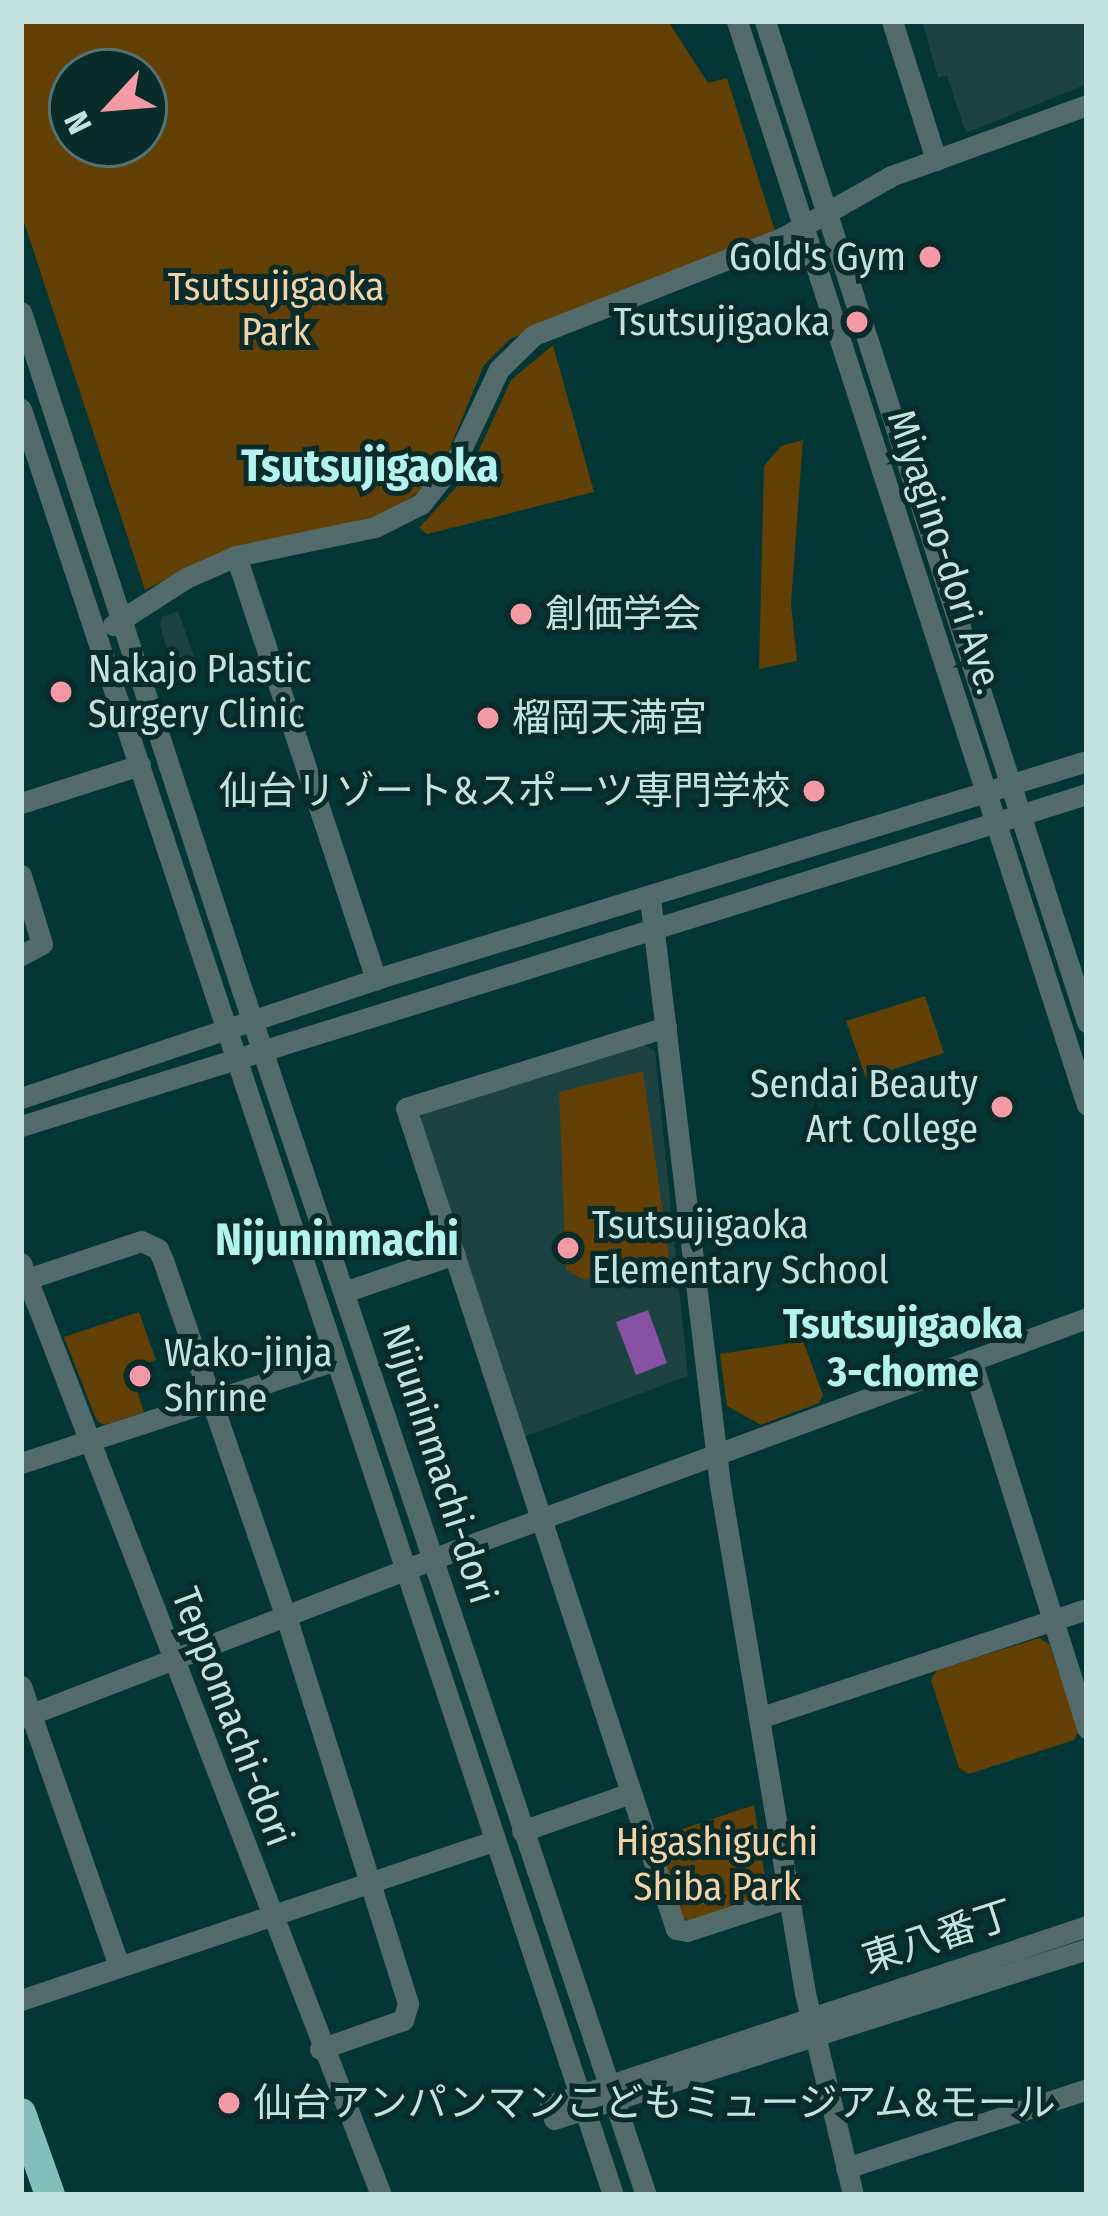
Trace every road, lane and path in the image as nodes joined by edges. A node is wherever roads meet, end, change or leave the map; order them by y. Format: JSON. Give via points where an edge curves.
{"nodes":[{"id":1,"x":737,"y":21,"type":"edge"},
{"id":2,"x":765,"y":21,"type":"edge"},
{"id":3,"x":892,"y":21,"type":"edge"},
{"id":4,"x":1087,"y":105,"type":"edge"},
{"id":5,"x":936,"y":160,"type":"junction"},
{"id":6,"x":825,"y":213,"type":"junction"},
{"id":7,"x":804,"y":226,"type":"junction"},
{"id":8,"x":21,"y":312,"type":"edge"},
{"id":9,"x":30,"y":369,"type":"edge"},
{"id":10,"x":21,"y":409,"type":"edge"},
{"id":11,"x":236,"y":556,"type":"junction"},
{"id":12,"x":122,"y":618,"type":"junction"},
{"id":13,"x":98,"y":636,"type":"junction"},
{"id":14,"x":1087,"y":760,"type":"edge"},
{"id":15,"x":140,"y":765,"type":"junction"},
{"id":16,"x":997,"y":789,"type":"junction"},
{"id":17,"x":1087,"y":794,"type":"edge"},
{"id":18,"x":21,"y":803,"type":"edge"},
{"id":19,"x":1007,"y":819,"type":"junction"},
{"id":20,"x":21,"y":875,"type":"edge"},
{"id":21,"x":650,"y":898,"type":"junction"},
{"id":22,"x":655,"y":926,"type":"junction"},
{"id":23,"x":21,"y":955,"type":"edge"},
{"id":24,"x":376,"y":980,"type":"junction"},
{"id":25,"x":252,"y":1020,"type":"junction"},
{"id":26,"x":1087,"y":1022,"type":"edge"},
{"id":27,"x":666,"y":1027,"type":"junction"},
{"id":28,"x":226,"y":1029,"type":"junction"},
{"id":29,"x":262,"y":1048,"type":"junction"},
{"id":30,"x":235,"y":1057,"type":"junction"},
{"id":31,"x":21,"y":1098,"type":"edge"},
{"id":32,"x":1087,"y":1105,"type":"edge"},
{"id":33,"x":21,"y":1126,"type":"edge"},
{"id":34,"x":455,"y":1254,"type":"junction"},
{"id":35,"x":23,"y":1274,"type":"edge"},
{"id":36,"x":344,"y":1292,"type":"junction"},
{"id":37,"x":1087,"y":1318,"type":"edge"},
{"id":38,"x":333,"y":1360,"type":"junction"},
{"id":39,"x":971,"y":1360,"type":"junction"},
{"id":40,"x":211,"y":1400,"type":"junction"},
{"id":41,"x":88,"y":1441,"type":"junction"},
{"id":42,"x":716,"y":1456,"type":"junction"},
{"id":43,"x":21,"y":1463,"type":"edge"},
{"id":44,"x":542,"y":1519,"type":"junction"},
{"id":45,"x":433,"y":1559,"type":"junction"},
{"id":46,"x":403,"y":1570,"type":"junction"},
{"id":47,"x":1087,"y":1610,"type":"edge"},
{"id":48,"x":285,"y":1616,"type":"junction"},
{"id":49,"x":1053,"y":1620,"type":"junction"},
{"id":50,"x":172,"y":1659,"type":"junction"},
{"id":51,"x":21,"y":1686,"type":"edge"},
{"id":52,"x":26,"y":1716,"type":"edge"},
{"id":53,"x":759,"y":1718,"type":"junction"},
{"id":54,"x":1087,"y":1728,"type":"edge"},
{"id":55,"x":631,"y":1793,"type":"junction"},
{"id":56,"x":522,"y":1831,"type":"junction"},
{"id":57,"x":493,"y":1840,"type":"junction"},
{"id":58,"x":370,"y":1882,"type":"junction"},
{"id":59,"x":788,"y":1898,"type":"junction"},
{"id":60,"x":270,"y":1916,"type":"junction"},
{"id":61,"x":1087,"y":1926,"type":"edge"},
{"id":62,"x":1087,"y":1949,"type":"edge"},
{"id":63,"x":119,"y":1966,"type":"junction"},
{"id":64,"x":21,"y":2000,"type":"edge"},
{"id":65,"x":813,"y":2028,"type":"junction"},
{"id":66,"x":320,"y":2049,"type":"junction"},
{"id":67,"x":1087,"y":2089,"type":"edge"},
{"id":68,"x":609,"y":2093,"type":"junction"},
{"id":69,"x":579,"y":2103,"type":"junction"},
{"id":70,"x":552,"y":2112,"type":"dead end"},
{"id":71,"x":21,"y":2113,"type":"edge"},
{"id":72,"x":846,"y":2168,"type":"junction"},
{"id":73,"x":50,"y":2195,"type":"edge"},
{"id":74,"x":381,"y":2195,"type":"edge"},
{"id":75,"x":613,"y":2195,"type":"edge"},
{"id":76,"x":646,"y":2195,"type":"edge"},
{"id":77,"x":853,"y":2195,"type":"edge"}],
"edges":[{"from":1,"to":7,"type":"street","name":"Miyagino-dori Ave."},
{"from":2,"to":6,"type":"street","name":"Miyagino-dori Ave."},
{"from":3,"to":5,"type":"street"},
{"from":4,"to":5,"type":"street"},
{"from":5,"to":6,"type":"street"},
{"from":6,"to":7,"type":"street"},
{"from":6,"to":16,"type":"street","name":"Miyagino-dori Ave."},
{"from":7,"to":11,"type":"street","via":[[534,335],[491,382],[439,486],[400,518]]},
{"from":7,"to":16,"type":"street","name":"Miyagino-dori Ave."},
{"from":8,"to":9,"type":"street","name":"Nijuninmachi-dori"},
{"from":9,"to":12,"type":"street","name":"Nijuninmachi-dori"},
{"from":10,"to":13,"type":"street","name":"Nijuninmachi-dori"},
{"from":11,"to":12,"type":"street"},
{"from":11,"to":24,"type":"street"},
{"from":12,"to":13,"type":"street"},
{"from":12,"to":25,"type":"street","name":"Nijuninmachi-dori"},
{"from":13,"to":15,"type":"street","name":"Nijuninmachi-dori"},
{"from":14,"to":16,"type":"street"},
{"from":15,"to":18,"type":"street"},
{"from":15,"to":28,"type":"street","name":"Nijuninmachi-dori"},
{"from":16,"to":19,"type":"street","name":"Miyagino-dori Ave."},
{"from":16,"to":21,"type":"street"},
{"from":17,"to":19,"type":"street"},
{"from":19,"to":22,"type":"street"},
{"from":19,"to":26,"type":"street","name":"Miyagino-dori Ave."},
{"from":19,"to":32,"type":"street","name":"Miyagino-dori Ave."},
{"from":20,"to":23,"type":"street","via":[[42,944]]},
{"from":21,"to":22,"type":"street"},
{"from":21,"to":24,"type":"street"},
{"from":22,"to":27,"type":"street"},
{"from":22,"to":29,"type":"street"},
{"from":24,"to":25,"type":"street"},
{"from":25,"to":28,"type":"street"},
{"from":25,"to":29,"type":"street","name":"Nijuninmachi-dori"},
{"from":27,"to":34,"type":"street","via":[[406,1108]]},
{"from":27,"to":42,"type":"street"},
{"from":28,"to":30,"type":"street","name":"Nijuninmachi-dori"},
{"from":28,"to":31,"type":"street"},
{"from":29,"to":30,"type":"street"},
{"from":29,"to":36,"type":"street","name":"Nijuninmachi-dori"},
{"from":30,"to":33,"type":"street"},
{"from":30,"to":38,"type":"street","name":"Nijuninmachi-dori"},
{"from":34,"to":36,"type":"street"},
{"from":34,"to":44,"type":"street"},
{"from":35,"to":40,"type":"street","via":[[150,1242]]},
{"from":35,"to":41,"type":"street","name":"Teppomachi-dori"},
{"from":36,"to":45,"type":"street","name":"Nijuninmachi-dori"},
{"from":37,"to":39,"type":"street"},
{"from":38,"to":40,"type":"street"},
{"from":38,"to":46,"type":"street","name":"Nijuninmachi-dori"},
{"from":39,"to":42,"type":"street"},
{"from":39,"to":49,"type":"street"},
{"from":40,"to":41,"type":"street"},
{"from":40,"to":48,"type":"street"},
{"from":41,"to":43,"type":"street"},
{"from":41,"to":50,"type":"street","name":"Teppomachi-dori"},
{"from":42,"to":44,"type":"street"},
{"from":42,"to":53,"type":"street"},
{"from":44,"to":45,"type":"street"},
{"from":44,"to":55,"type":"street"},
{"from":45,"to":46,"type":"street"},
{"from":45,"to":56,"type":"street","name":"Nijuninmachi-dori"},
{"from":46,"to":48,"type":"street"},
{"from":46,"to":57,"type":"street","name":"Nijuninmachi-dori"},
{"from":47,"to":49,"type":"street"},
{"from":48,"to":50,"type":"street"},
{"from":48,"to":58,"type":"street"},
{"from":49,"to":53,"type":"street"},
{"from":49,"to":54,"type":"street"},
{"from":50,"to":52,"type":"street"},
{"from":50,"to":60,"type":"street","name":"Teppomachi-dori"},
{"from":51,"to":52,"type":"street"},
{"from":52,"to":63,"type":"street"},
{"from":53,"to":59,"type":"street"},
{"from":55,"to":56,"type":"street"},
{"from":55,"to":59,"type":"street","via":[[676,1928]]},
{"from":56,"to":68,"type":"street","name":"Nijuninmachi-dori"},
{"from":57,"to":58,"type":"street"},
{"from":57,"to":69,"type":"street","name":"Nijuninmachi-dori"},
{"from":58,"to":60,"type":"street"},
{"from":58,"to":66,"type":"street","via":[[409,2012]]},
{"from":59,"to":65,"type":"street"},
{"from":60,"to":63,"type":"street"},
{"from":60,"to":66,"type":"street","name":"Teppomachi-dori"},
{"from":61,"to":65,"type":"street","name":"東八番丁"},
{"from":62,"to":65,"type":"street","name":"東八番丁"},
{"from":63,"to":64,"type":"street"},
{"from":65,"to":68,"type":"street"},
{"from":65,"to":72,"type":"street"},
{"from":66,"to":74,"type":"street","name":"Teppomachi-dori"},
{"from":67,"to":72,"type":"street"},
{"from":68,"to":69,"type":"street"},
{"from":68,"to":76,"type":"street","name":"Nijuninmachi-dori"},
{"from":69,"to":70,"type":"street"},
{"from":69,"to":75,"type":"street","name":"Nijuninmachi-dori"},
{"from":71,"to":73,"type":"highway"},
{"from":72,"to":77,"type":"street"}]}
